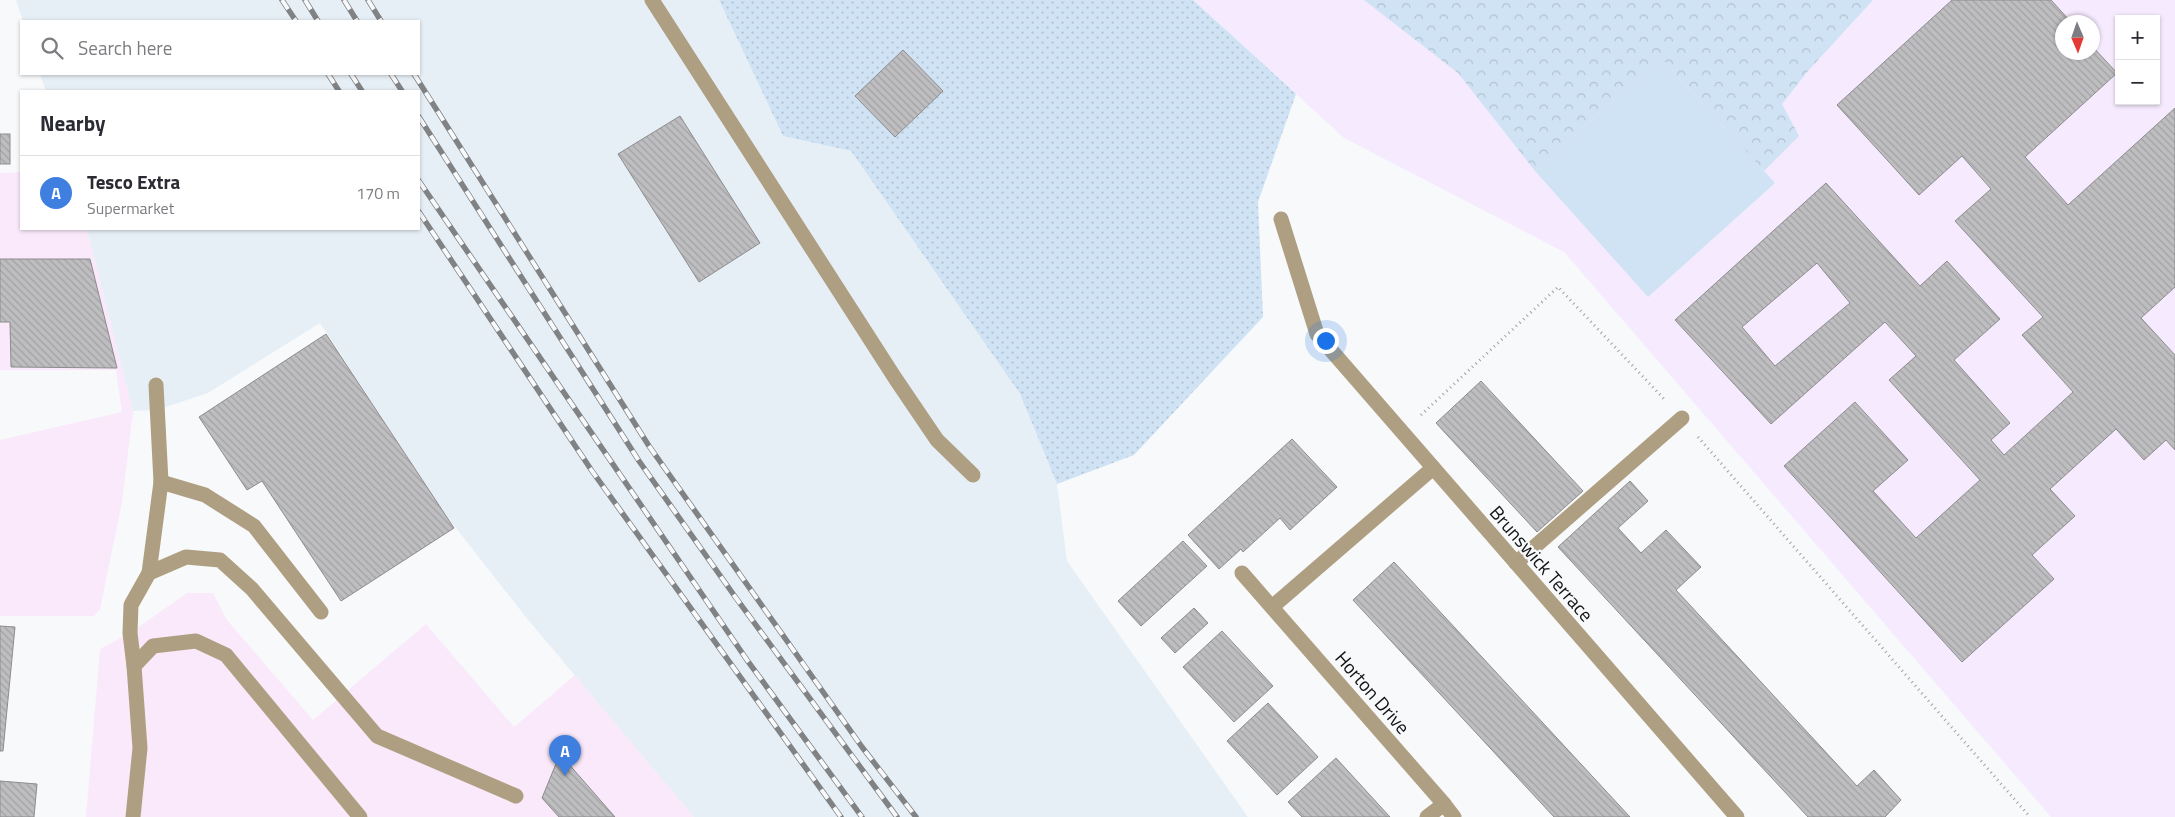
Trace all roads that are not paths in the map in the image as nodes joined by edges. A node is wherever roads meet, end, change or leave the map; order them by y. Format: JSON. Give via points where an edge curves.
{"nodes":[{"id":1,"x":652,"y":0,"type":"edge"},
{"id":2,"x":1281,"y":219,"type":"dead end"},
{"id":3,"x":156,"y":385,"type":"dead end"},
{"id":4,"x":1682,"y":418,"type":"road end"},
{"id":5,"x":1433,"y":468,"type":"junction"},
{"id":6,"x":973,"y":475,"type":"dead end"},
{"id":7,"x":161,"y":482,"type":"junction"},
{"id":8,"x":1516,"y":563,"type":"junction"},
{"id":9,"x":149,"y":573,"type":"junction"},
{"id":10,"x":1242,"y":573,"type":"dead end"},
{"id":11,"x":1272,"y":607,"type":"junction"},
{"id":12,"x":321,"y":612,"type":"dead end"},
{"id":13,"x":134,"y":666,"type":"junction"},
{"id":14,"x":516,"y":796,"type":"dead end"},
{"id":15,"x":1444,"y":804,"type":"junction"},
{"id":16,"x":133,"y":817,"type":"edge"},
{"id":17,"x":360,"y":817,"type":"edge"},
{"id":18,"x":1427,"y":817,"type":"edge"},
{"id":19,"x":1454,"y":817,"type":"edge"},
{"id":20,"x":1737,"y":817,"type":"edge"}],
"edges":[{"from":1,"to":6,"type":"street","via":[[895,378],[937,440]]},
{"from":2,"to":5,"type":"street","name":"Brunswick Terrace","via":[[1316,334]]},
{"from":3,"to":7,"type":"street"},
{"from":4,"to":8,"type":"street"},
{"from":5,"to":8,"type":"street","name":"Brunswick Terrace"},
{"from":5,"to":11,"type":"street"},
{"from":7,"to":9,"type":"street"},
{"from":7,"to":12,"type":"street","via":[[204,496],[254,526]]},
{"from":8,"to":20,"type":"street","name":"Brunswick Terrace"},
{"from":9,"to":13,"type":"street","via":[[131,605]]},
{"from":9,"to":14,"type":"street","via":[[186,557],[220,560],[252,589],[377,736]]},
{"from":10,"to":11,"type":"street","name":"Horton Drive"},
{"from":11,"to":15,"type":"street","name":"Horton Drive"},
{"from":13,"to":16,"type":"street","via":[[140,748]]},
{"from":13,"to":17,"type":"street","via":[[153,646],[196,641],[226,656]]},
{"from":15,"to":18,"type":"street"},
{"from":15,"to":19,"type":"street","name":"Horton Drive"}]}
